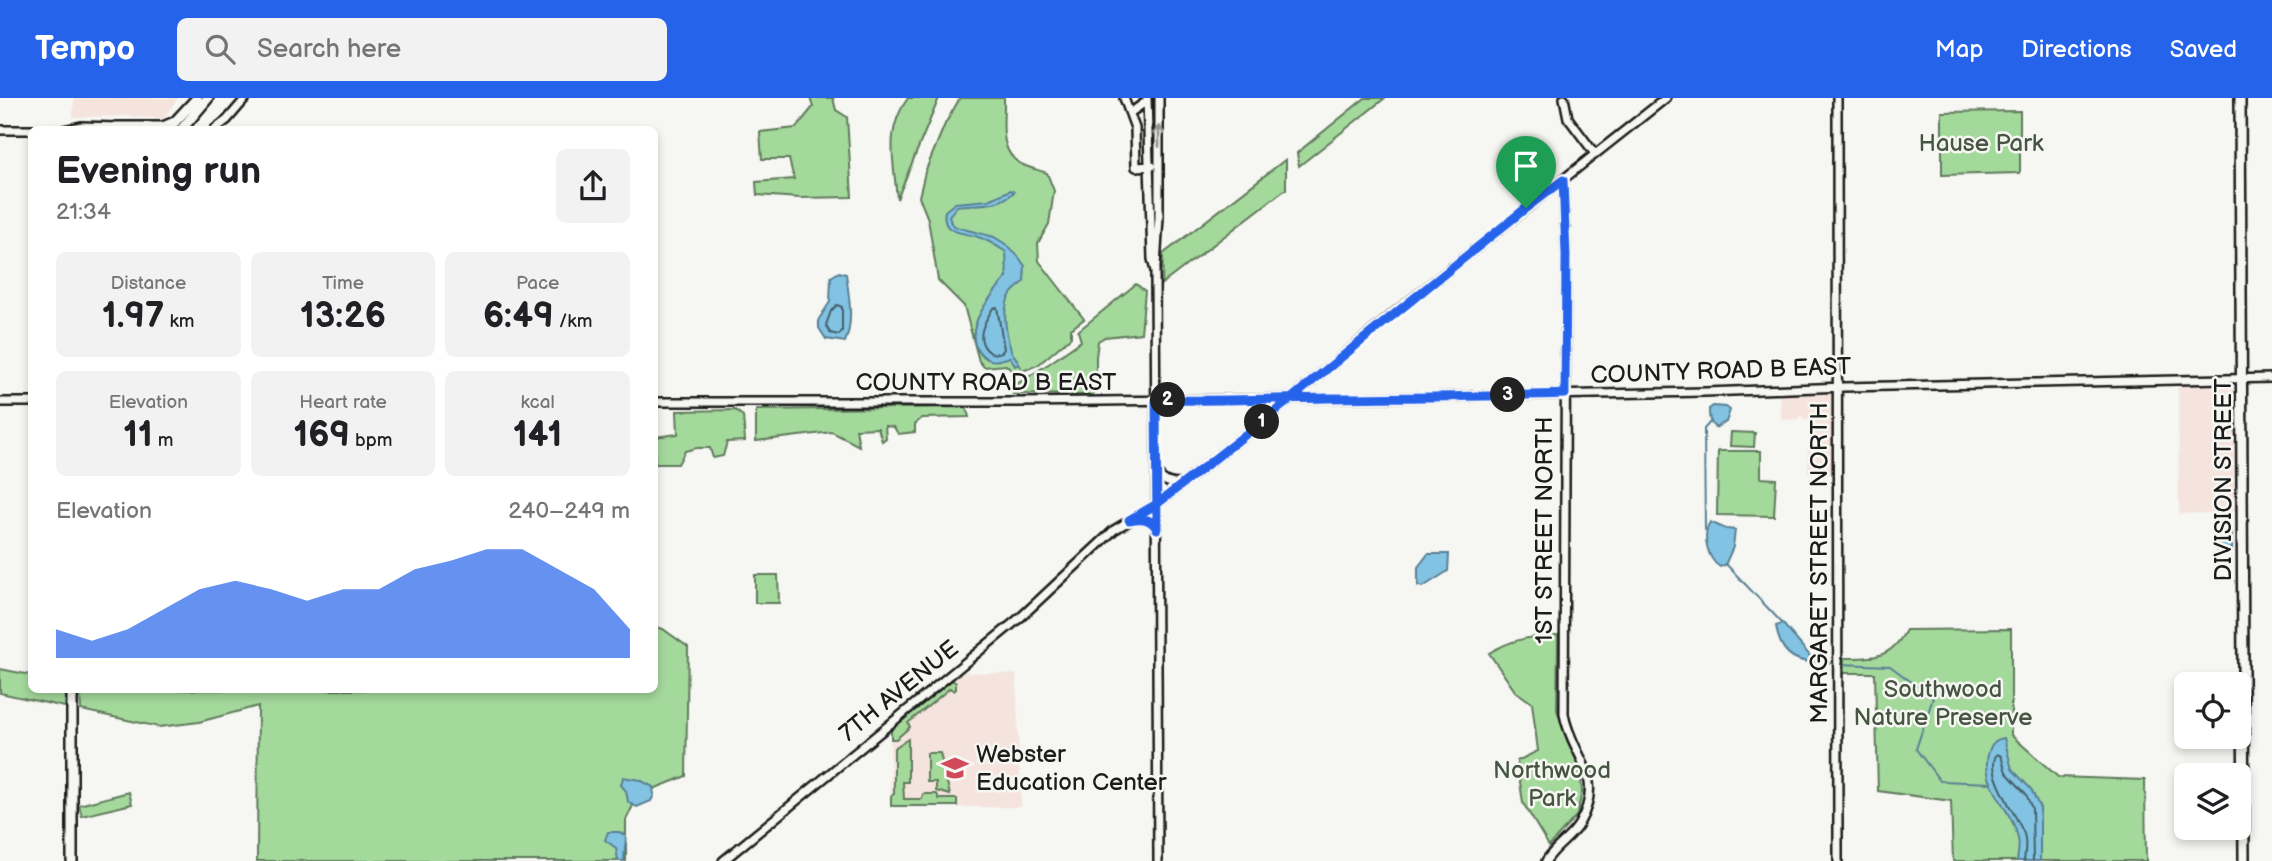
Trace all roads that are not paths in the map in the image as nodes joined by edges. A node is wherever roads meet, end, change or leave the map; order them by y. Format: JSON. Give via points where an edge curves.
{"nodes":[{"id":1,"x":197,"y":98,"type":"edge"},
{"id":2,"x":208,"y":98,"type":"edge"},
{"id":3,"x":246,"y":98,"type":"edge"},
{"id":4,"x":1124,"y":98,"type":"edge"},
{"id":5,"x":1159,"y":98,"type":"edge"},
{"id":6,"x":1564,"y":98,"type":"edge"},
{"id":7,"x":1666,"y":98,"type":"edge"},
{"id":8,"x":1837,"y":98,"type":"edge"},
{"id":9,"x":2240,"y":98,"type":"edge"},
{"id":10,"x":1147,"y":99,"type":"edge"},
{"id":11,"x":1130,"y":113,"type":"junction"},
{"id":12,"x":227,"y":120,"type":"junction"},
{"id":13,"x":181,"y":126,"type":"edge"},
{"id":14,"x":181,"y":126,"type":"edge"},
{"id":15,"x":220,"y":126,"type":"edge"},
{"id":16,"x":225,"y":126,"type":"edge"},
{"id":17,"x":0,"y":130,"type":"edge"},
{"id":18,"x":28,"y":130,"type":"edge"},
{"id":19,"x":1595,"y":155,"type":"junction"},
{"id":20,"x":1155,"y":166,"type":"junction"},
{"id":21,"x":1563,"y":180,"type":"junction"},
{"id":22,"x":2242,"y":378,"type":"junction"},
{"id":23,"x":2272,"y":378,"type":"edge"},
{"id":24,"x":1839,"y":387,"type":"junction"},
{"id":25,"x":1565,"y":394,"type":"junction"},
{"id":26,"x":1292,"y":398,"type":"junction"},
{"id":27,"x":1156,"y":400,"type":"junction"},
{"id":28,"x":0,"y":402,"type":"edge"},
{"id":29,"x":28,"y":402,"type":"edge"},
{"id":30,"x":658,"y":402,"type":"edge"},
{"id":31,"x":1157,"y":472,"type":"junction"},
{"id":32,"x":1182,"y":484,"type":"junction"},
{"id":33,"x":1157,"y":504,"type":"junction"},
{"id":34,"x":1129,"y":520,"type":"junction"},
{"id":35,"x":1157,"y":529,"type":"junction"},
{"id":36,"x":72,"y":693,"type":"edge"},
{"id":37,"x":72,"y":861,"type":"edge"},
{"id":38,"x":723,"y":861,"type":"edge"},
{"id":39,"x":1157,"y":861,"type":"edge"},
{"id":40,"x":1546,"y":861,"type":"edge"},
{"id":41,"x":1839,"y":861,"type":"edge"},
{"id":42,"x":2244,"y":861,"type":"edge"}],
"edges":[{"from":1,"to":13,"type":"main road"},
{"from":2,"to":14,"type":"main road"},
{"from":3,"to":12,"type":"street"},
{"from":4,"to":11,"type":"street"},
{"from":20,"to":5,"type":"street","one_way":true},
{"from":6,"to":19,"type":"street","via":[[1571,123]]},
{"from":7,"to":19,"type":"street","name":"7TH AVENUE"},
{"from":8,"to":24,"type":"street","name":"MARGARET STREET NORTH"},
{"from":9,"to":22,"type":"main road","name":"DIVISION STREET"},
{"from":10,"to":11,"type":"street"},
{"from":10,"to":20,"type":"street"},
{"from":11,"to":20,"type":"street","via":[[1136,167]]},
{"from":12,"to":15,"type":"street"},
{"from":12,"to":16,"type":"street"},
{"from":17,"to":18,"type":"street"},
{"from":19,"to":21,"type":"street","name":"7TH AVENUE"},
{"from":20,"to":27,"type":"street"},
{"from":21,"to":25,"type":"street","name":"1ST STREET NORTH"},
{"from":21,"to":26,"type":"street","name":"7TH AVENUE"},
{"from":22,"to":23,"type":"street","name":"COUNTY ROAD B EAST"},
{"from":22,"to":24,"type":"street","name":"COUNTY ROAD B EAST"},
{"from":22,"to":42,"type":"main road","name":"DIVISION STREET"},
{"from":24,"to":25,"type":"street","name":"COUNTY ROAD B EAST"},
{"from":24,"to":41,"type":"street","name":"MARGARET STREET NORTH"},
{"from":25,"to":26,"type":"street","name":"COUNTY ROAD B EAST"},
{"from":25,"to":40,"type":"street","name":"1ST STREET NORTH","via":[[1563,714],[1588,770],[1589,790],[1578,826]]},
{"from":26,"to":27,"type":"street","name":"COUNTY ROAD B EAST"},
{"from":26,"to":32,"type":"street","name":"7TH AVENUE"},
{"from":27,"to":30,"type":"street","name":"COUNTY ROAD B EAST"},
{"from":27,"to":31,"type":"street"},
{"from":28,"to":29,"type":"street"},
{"from":31,"to":32,"type":"street","via":[[1165,482]]},
{"from":31,"to":33,"type":"street"},
{"from":32,"to":33,"type":"street","name":"7TH AVENUE"},
{"from":33,"to":34,"type":"street","name":"7TH AVENUE"},
{"from":33,"to":35,"type":"street"},
{"from":34,"to":35,"type":"street","via":[[1142,518]]},
{"from":34,"to":38,"type":"street","name":"7TH AVENUE","via":[[1022,616]]},
{"from":35,"to":39,"type":"street"},
{"from":36,"to":37,"type":"main road"}]}
